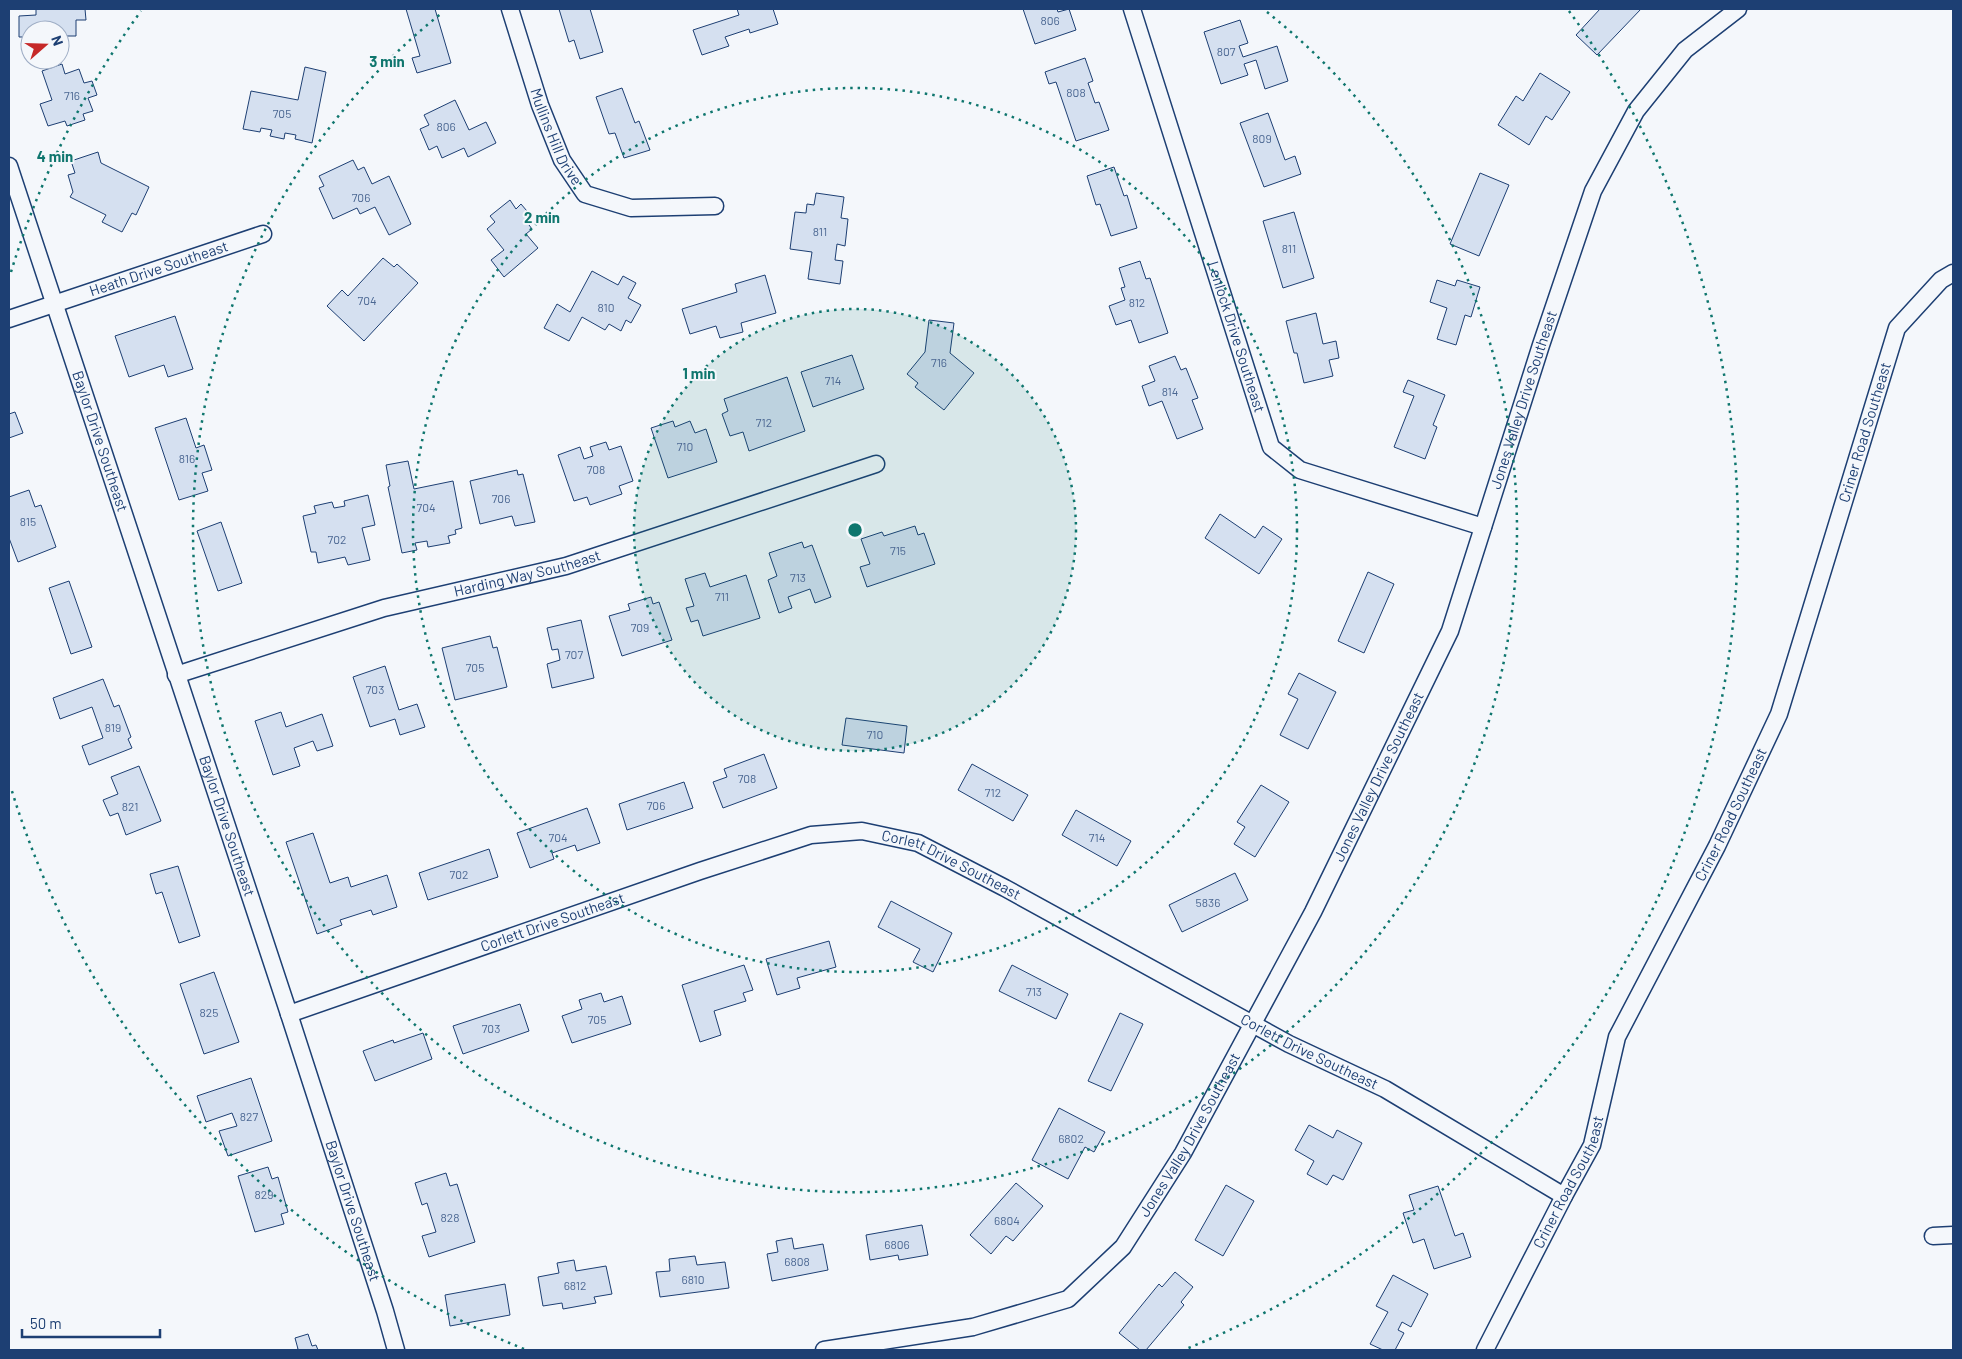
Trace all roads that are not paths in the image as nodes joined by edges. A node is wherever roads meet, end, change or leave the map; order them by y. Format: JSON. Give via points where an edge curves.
{"nodes":[{"id":1,"x":510,"y":9,"type":"edge"},
{"id":2,"x":1132,"y":9,"type":"edge"},
{"id":3,"x":1738,"y":9,"type":"edge"},
{"id":4,"x":9,"y":166,"type":"edge"},
{"id":5,"x":715,"y":206,"type":"dead end"},
{"id":6,"x":263,"y":234,"type":"dead end"},
{"id":7,"x":1953,"y":273,"type":"edge"},
{"id":8,"x":54,"y":303,"type":"junction"},
{"id":9,"x":9,"y":319,"type":"edge"},
{"id":10,"x":876,"y":464,"type":"dead end"},
{"id":11,"x":1483,"y":528,"type":"junction"},
{"id":12,"x":176,"y":676,"type":"junction"},
{"id":13,"x":289,"y":1014,"type":"junction"},
{"id":14,"x":1253,"y":1024,"type":"junction"},
{"id":15,"x":1564,"y":1196,"type":"junction"},
{"id":16,"x":1933,"y":1236,"type":"dead end"},
{"id":17,"x":1953,"y":1236,"type":"edge"},
{"id":18,"x":396,"y":1350,"type":"edge"},
{"id":19,"x":824,"y":1350,"type":"edge"},
{"id":20,"x":1485,"y":1350,"type":"edge"}],
"edges":[{"from":1,"to":5,"type":"street","name":"Mullins Hill Drive","via":[[540,105],[562,160],[585,194],[631,208]]},
{"from":2,"to":11,"type":"street","name":"Lenlock Drive Southeast","via":[[1272,447],[1300,470]]},
{"from":3,"to":11,"type":"street","name":"Jones Valley Drive Southeast","via":[[1684,50],[1636,111],[1593,192]]},
{"from":4,"to":8,"type":"street","name":"Baylor Drive Southeast"},
{"from":6,"to":8,"type":"street","name":"Heath Drive Southeast"},
{"from":7,"to":15,"type":"street","name":"Criner Road Southeast","via":[[1941,280],[1897,328],[1779,714],[1717,846],[1617,1037],[1592,1145]]},
{"from":8,"to":9,"type":"street","name":"Heath Drive Southeast"},
{"from":8,"to":12,"type":"street","name":"Baylor Drive Southeast"},
{"from":10,"to":12,"type":"street","name":"Harding Way Southeast","via":[[566,566],[384,608]]},
{"from":11,"to":14,"type":"street","name":"Jones Valley Drive Southeast","via":[[1450,631],[1313,912]]},
{"from":12,"to":13,"type":"street","name":"Baylor Drive Southeast"},
{"from":13,"to":14,"type":"street","name":"Corlett Drive Southeast","via":[[811,835],[862,831],[918,843]]},
{"from":13,"to":18,"type":"street","name":"Baylor Drive Southeast"},
{"from":14,"to":15,"type":"street","name":"Corlett Drive Southeast","via":[[1385,1089]]},
{"from":14,"to":19,"type":"street","name":"Jones Valley Drive Southeast","via":[[1183,1153],[1123,1247],[1068,1299],[973,1327]]},
{"from":15,"to":20,"type":"street","name":"Criner Road Southeast"},
{"from":16,"to":17,"type":"street"}]}
